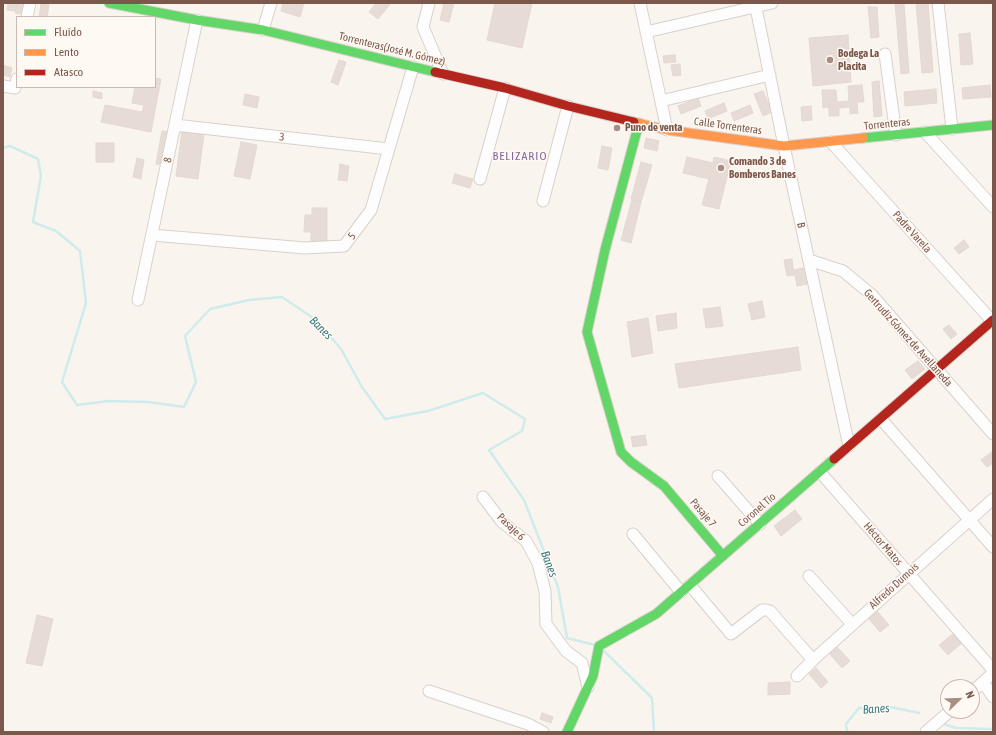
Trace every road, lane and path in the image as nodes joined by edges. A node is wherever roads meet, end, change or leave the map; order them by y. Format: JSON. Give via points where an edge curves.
{"nodes":[{"id":1,"x":30,"y":3,"type":"edge"},
{"id":2,"x":109,"y":3,"type":"edge"},
{"id":3,"x":271,"y":3,"type":"edge"},
{"id":4,"x":429,"y":3,"type":"edge"},
{"id":5,"x":640,"y":3,"type":"edge"},
{"id":6,"x":772,"y":3,"type":"edge"},
{"id":7,"x":938,"y":3,"type":"edge"},
{"id":8,"x":755,"y":5,"type":"edge"},
{"id":9,"x":27,"y":16,"type":"edge"},
{"id":10,"x":197,"y":20,"type":"junction"},
{"id":11,"x":262,"y":30,"type":"junction"},
{"id":12,"x":646,"y":32,"type":"junction"},
{"id":13,"x":885,"y":54,"type":"dead end"},
{"id":14,"x":413,"y":67,"type":"junction"},
{"id":15,"x":443,"y":74,"type":"junction"},
{"id":16,"x":770,"y":75,"type":"junction"},
{"id":17,"x":16,"y":84,"type":"edge"},
{"id":18,"x":3,"y":86,"type":"edge"},
{"id":19,"x":506,"y":88,"type":"junction"},
{"id":20,"x":661,"y":100,"type":"junction"},
{"id":21,"x":568,"y":106,"type":"junction"},
{"id":22,"x":639,"y":123,"type":"junction"},
{"id":23,"x":176,"y":125,"type":"junction"},
{"id":24,"x":993,"y":125,"type":"edge"},
{"id":25,"x":952,"y":129,"type":"junction"},
{"id":26,"x":668,"y":130,"type":"junction"},
{"id":27,"x":925,"y":132,"type":"junction"},
{"id":28,"x":896,"y":135,"type":"junction"},
{"id":29,"x":831,"y":142,"type":"junction"},
{"id":30,"x":784,"y":146,"type":"junction"},
{"id":31,"x":389,"y":149,"type":"junction"},
{"id":32,"x":480,"y":179,"type":"dead end"},
{"id":33,"x":543,"y":201,"type":"dead end"},
{"id":34,"x":993,"y":207,"type":"edge"},
{"id":35,"x":152,"y":235,"type":"junction"},
{"id":36,"x":809,"y":260,"type":"junction"},
{"id":37,"x":138,"y":300,"type":"dead end"},
{"id":38,"x":993,"y":321,"type":"edge"},
{"id":39,"x":936,"y":370,"type":"junction"},
{"id":40,"x":881,"y":419,"type":"junction"},
{"id":41,"x":993,"y":434,"type":"edge"},
{"id":42,"x":849,"y":446,"type":"junction"},
{"id":43,"x":820,"y":472,"type":"junction"},
{"id":44,"x":718,"y":476,"type":"dead end"},
{"id":45,"x":483,"y":497,"type":"dead end"},
{"id":46,"x":993,"y":499,"type":"edge"},
{"id":47,"x":969,"y":520,"type":"junction"},
{"id":48,"x":760,"y":524,"type":"junction"},
{"id":49,"x":633,"y":534,"type":"dead end"},
{"id":50,"x":993,"y":547,"type":"edge"},
{"id":51,"x":723,"y":556,"type":"junction"},
{"id":52,"x":908,"y":573,"type":"junction"},
{"id":53,"x":809,"y":576,"type":"dead end"},
{"id":54,"x":690,"y":585,"type":"junction"},
{"id":55,"x":681,"y":592,"type":"junction"},
{"id":56,"x":852,"y":624,"type":"junction"},
{"id":57,"x":813,"y":660,"type":"junction"},
{"id":58,"x":993,"y":671,"type":"edge"},
{"id":59,"x":797,"y":676,"type":"dead end"},
{"id":60,"x":983,"y":682,"type":"junction"},
{"id":61,"x":980,"y":685,"type":"edge"},
{"id":62,"x":588,"y":687,"type":"junction"},
{"id":63,"x":429,"y":691,"type":"dead end"},
{"id":64,"x":993,"y":697,"type":"edge"},
{"id":65,"x":940,"y":719,"type":"edge"},
{"id":66,"x":543,"y":732,"type":"edge"},
{"id":67,"x":567,"y":732,"type":"edge"},
{"id":68,"x":926,"y":732,"type":"edge"}],
"edges":[{"from":1,"to":9,"type":"street"},
{"from":2,"to":10,"type":"street","name":"Torrenteras(José M. Gómez)"},
{"from":3,"to":11,"type":"street"},
{"from":4,"to":15,"type":"street","via":[[423,27]]},
{"from":5,"to":12,"type":"street"},
{"from":6,"to":8,"type":"street"},
{"from":7,"to":25,"type":"street"},
{"from":8,"to":12,"type":"street"},
{"from":8,"to":16,"type":"street","name":"B"},
{"from":10,"to":11,"type":"street","name":"Torrenteras(José M. Gómez)"},
{"from":10,"to":23,"type":"street","name":"8"},
{"from":11,"to":14,"type":"street","name":"Torrenteras(José M. Gómez)"},
{"from":12,"to":20,"type":"street"},
{"from":13,"to":28,"type":"street"},
{"from":14,"to":15,"type":"street","name":"Torrenteras(José M. Gómez)"},
{"from":14,"to":31,"type":"street","name":"5"},
{"from":15,"to":19,"type":"street","name":"Torrenteras(José M. Gómez)"},
{"from":16,"to":20,"type":"street"},
{"from":16,"to":30,"type":"street","name":"B"},
{"from":17,"to":18,"type":"street","via":[[15,88]]},
{"from":19,"to":21,"type":"street","name":"Torrenteras(José M. Gómez)"},
{"from":19,"to":32,"type":"street"},
{"from":20,"to":26,"type":"street"},
{"from":21,"to":22,"type":"street","name":"Torrenteras(José M. Gómez)"},
{"from":21,"to":33,"type":"street"},
{"from":22,"to":26,"type":"street","name":"Torrenteras(José M. Gómez)"},
{"from":22,"to":51,"type":"street","name":"Pasaje 7","via":[[605,250],[587,332],[621,452],[664,486]]},
{"from":23,"to":31,"type":"street","name":"3"},
{"from":23,"to":35,"type":"street","name":"8"},
{"from":24,"to":25,"type":"street","name":"Torrenteras"},
{"from":25,"to":27,"type":"street","name":"Torrenteras"},
{"from":26,"to":30,"type":"street","name":"Calle Torrenteras"},
{"from":27,"to":28,"type":"street","name":"Torrenteras"},
{"from":27,"to":34,"type":"street"},
{"from":28,"to":29,"type":"street","name":"Torrenteras"},
{"from":29,"to":30,"type":"street","name":"Torrenteras"},
{"from":29,"to":38,"type":"street","name":"Padre Varela"},
{"from":30,"to":36,"type":"street","name":"B"},
{"from":31,"to":35,"type":"street","name":"5","via":[[371,210],[344,246],[305,248]]},
{"from":35,"to":37,"type":"street","name":"8"},
{"from":36,"to":39,"type":"street","name":"Gertrudiz Gómez de Avellaneda","via":[[843,271],[872,295]]},
{"from":36,"to":42,"type":"street","name":"B"},
{"from":38,"to":39,"type":"street","name":"Coronel Tío"},
{"from":39,"to":40,"type":"street","name":"Coronel Tío"},
{"from":39,"to":41,"type":"street","name":"Gertrudiz Gómez de Avellaneda"},
{"from":40,"to":42,"type":"street","name":"Coronel Tío"},
{"from":40,"to":47,"type":"street"},
{"from":42,"to":43,"type":"street","name":"Coronel Tío"},
{"from":43,"to":48,"type":"street","name":"Coronel Tío"},
{"from":43,"to":52,"type":"street","name":"Héctor Matos"},
{"from":44,"to":48,"type":"street"},
{"from":45,"to":62,"type":"street","name":"Pasaje 6","via":[[502,522],[526,541],[538,563],[545,591],[546,624],[566,651],[582,663]]},
{"from":46,"to":47,"type":"street","name":"Alfredo Dumois"},
{"from":47,"to":50,"type":"street"},
{"from":47,"to":52,"type":"street","name":"Alfredo Dumois"},
{"from":48,"to":51,"type":"street","name":"Coronel Tío"},
{"from":49,"to":55,"type":"street"},
{"from":51,"to":54,"type":"street","name":"Coronel Tío"},
{"from":52,"to":56,"type":"street","name":"Alfredo Dumois"},
{"from":52,"to":58,"type":"street","name":"Héctor Matos"},
{"from":53,"to":56,"type":"street"},
{"from":54,"to":55,"type":"street","name":"Coronel Tío"},
{"from":54,"to":57,"type":"street","via":[[731,634],[762,610],[770,611]]},
{"from":55,"to":62,"type":"street","name":"Coronel Tío","via":[[656,614],[599,646]]},
{"from":56,"to":57,"type":"street","name":"Alfredo Dumois"},
{"from":57,"to":59,"type":"street","name":"Alfredo Dumois"},
{"from":58,"to":60,"type":"street"},
{"from":60,"to":61,"type":"street"},
{"from":60,"to":64,"type":"street"},
{"from":62,"to":67,"type":"street","name":"Coronel Tío"},
{"from":63,"to":66,"type":"street","via":[[528,724]]},
{"from":65,"to":68,"type":"street"}]}
